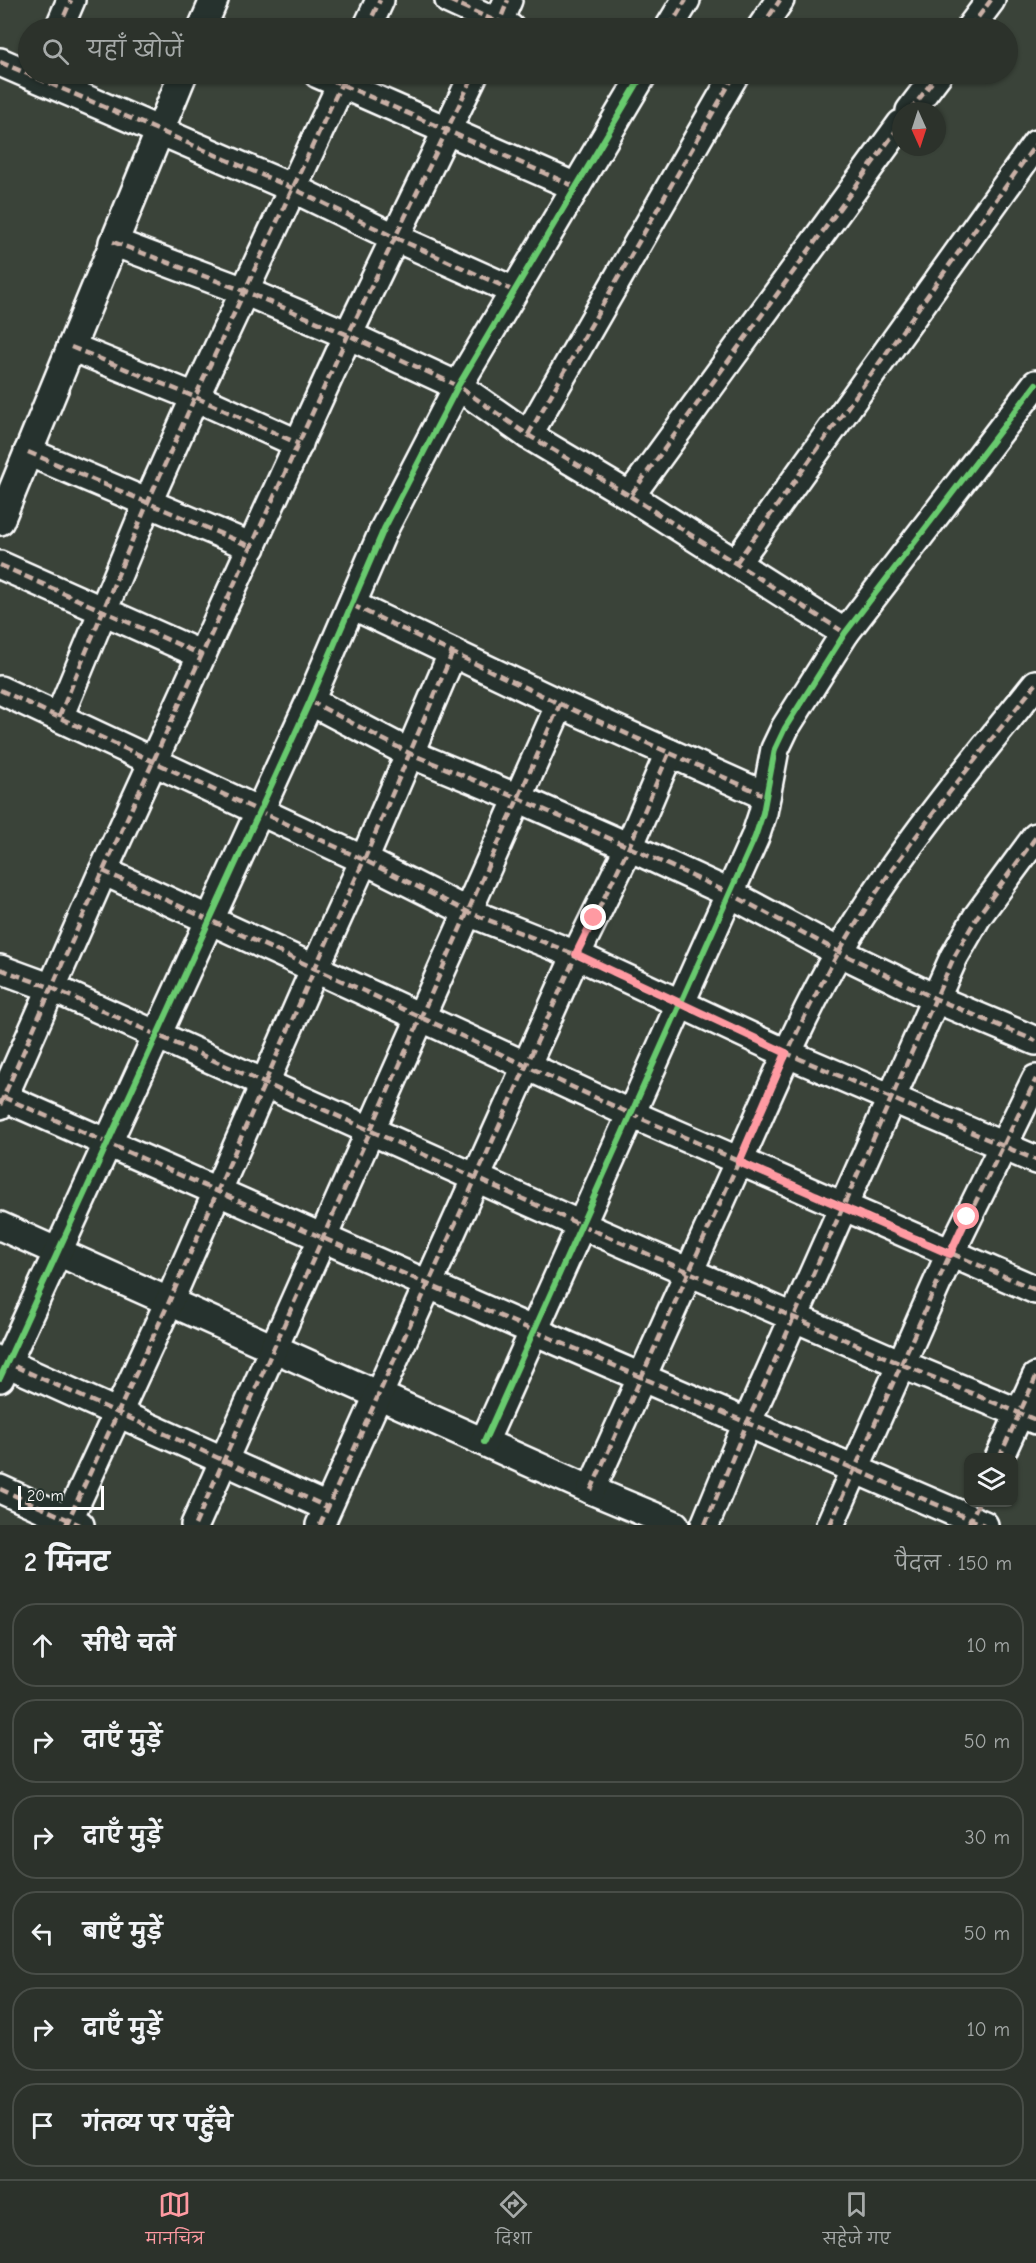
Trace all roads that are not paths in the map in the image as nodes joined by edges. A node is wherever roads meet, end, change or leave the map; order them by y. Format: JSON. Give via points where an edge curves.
{"nodes":[{"id":1,"x":71,"y":0,"type":"edge"},
{"id":2,"x":380,"y":0,"type":"edge"},
{"id":3,"x":449,"y":0,"type":"edge"},
{"id":4,"x":686,"y":0,"type":"edge"},
{"id":5,"x":780,"y":0,"type":"edge"},
{"id":6,"x":991,"y":0,"type":"edge"},
{"id":7,"x":63,"y":18,"type":"edge"},
{"id":8,"x":372,"y":18,"type":"edge"},
{"id":9,"x":498,"y":18,"type":"edge"},
{"id":10,"x":675,"y":18,"type":"edge"},
{"id":11,"x":768,"y":18,"type":"edge"},
{"id":12,"x":978,"y":18,"type":"edge"},
{"id":13,"x":0,"y":62,"type":"edge"},
{"id":14,"x":18,"y":69,"type":"edge"},
{"id":15,"x":56,"y":84,"type":"edge"},
{"id":16,"x":179,"y":84,"type":"edge"},
{"id":17,"x":332,"y":84,"type":"edge"},
{"id":18,"x":350,"y":84,"type":"edge"},
{"id":19,"x":469,"y":84,"type":"edge"},
{"id":20,"x":637,"y":84,"type":"edge"},
{"id":21,"x":729,"y":84,"type":"edge"},
{"id":22,"x":930,"y":84,"type":"edge"},
{"id":23,"x":917,"y":102,"type":"edge"},
{"id":24,"x":446,"y":129,"type":"junction"},
{"id":25,"x":159,"y":130,"type":"junction"},
{"id":26,"x":892,"y":136,"type":"edge"},
{"id":27,"x":1036,"y":144,"type":"edge"},
{"id":28,"x":576,"y":187,"type":"junction"},
{"id":29,"x":292,"y":188,"type":"junction"},
{"id":30,"x":396,"y":238,"type":"junction"},
{"id":31,"x":113,"y":242,"type":"junction"},
{"id":32,"x":244,"y":291,"type":"junction"},
{"id":33,"x":514,"y":291,"type":"junction"},
{"id":34,"x":348,"y":335,"type":"junction"},
{"id":35,"x":71,"y":347,"type":"junction"},
{"id":36,"x":1036,"y":384,"type":"edge"},
{"id":37,"x":458,"y":386,"type":"junction"},
{"id":38,"x":195,"y":397,"type":"junction"},
{"id":39,"x":528,"y":435,"type":"junction"},
{"id":40,"x":299,"y":444,"type":"junction"},
{"id":41,"x":28,"y":452,"type":"junction"},
{"id":42,"x":630,"y":496,"type":"junction"},
{"id":43,"x":148,"y":502,"type":"junction"},
{"id":44,"x":0,"y":521,"type":"edge"},
{"id":45,"x":252,"y":546,"type":"junction"},
{"id":46,"x":736,"y":563,"type":"junction"},
{"id":47,"x":0,"y":565,"type":"edge"},
{"id":48,"x":352,"y":605,"type":"junction"},
{"id":49,"x":104,"y":610,"type":"junction"},
{"id":50,"x":845,"y":633,"type":"junction"},
{"id":51,"x":452,"y":654,"type":"junction"},
{"id":52,"x":202,"y":655,"type":"junction"},
{"id":53,"x":1036,"y":684,"type":"edge"},
{"id":54,"x":0,"y":690,"type":"edge"},
{"id":55,"x":310,"y":701,"type":"junction"},
{"id":56,"x":560,"y":704,"type":"junction"},
{"id":57,"x":59,"y":717,"type":"junction"},
{"id":58,"x":669,"y":753,"type":"junction"},
{"id":59,"x":411,"y":754,"type":"junction"},
{"id":60,"x":154,"y":762,"type":"junction"},
{"id":61,"x":766,"y":796,"type":"junction"},
{"id":62,"x":520,"y":798,"type":"junction"},
{"id":63,"x":260,"y":811,"type":"junction"},
{"id":64,"x":1036,"y":837,"type":"edge"},
{"id":65,"x":629,"y":847,"type":"junction"},
{"id":66,"x":364,"y":860,"type":"junction"},
{"id":67,"x":103,"y":871,"type":"junction"},
{"id":68,"x":729,"y":893,"type":"junction"},
{"id":69,"x":468,"y":912,"type":"junction"},
{"id":70,"x":209,"y":920,"type":"junction"},
{"id":71,"x":839,"y":952,"type":"junction"},
{"id":72,"x":576,"y":954,"type":"junction"},
{"id":73,"x":315,"y":968,"type":"junction"},
{"id":74,"x":0,"y":969,"type":"edge"},
{"id":75,"x":52,"y":988,"type":"junction"},
{"id":76,"x":936,"y":999,"type":"junction"},
{"id":77,"x":680,"y":1003,"type":"junction"},
{"id":78,"x":421,"y":1017,"type":"junction"},
{"id":79,"x":157,"y":1035,"type":"junction"},
{"id":80,"x":1036,"y":1041,"type":"edge"},
{"id":81,"x":786,"y":1053,"type":"junction"},
{"id":82,"x":527,"y":1066,"type":"junction"},
{"id":83,"x":1036,"y":1079,"type":"edge"},
{"id":84,"x":264,"y":1083,"type":"junction"},
{"id":85,"x":891,"y":1098,"type":"junction"},
{"id":86,"x":2,"y":1101,"type":"edge"},
{"id":87,"x":631,"y":1114,"type":"junction"},
{"id":88,"x":370,"y":1130,"type":"junction"},
{"id":89,"x":107,"y":1143,"type":"junction"},
{"id":90,"x":1003,"y":1144,"type":"junction"},
{"id":91,"x":1036,"y":1160,"type":"edge"},
{"id":92,"x":739,"y":1162,"type":"junction"},
{"id":93,"x":476,"y":1178,"type":"junction"},
{"id":94,"x":217,"y":1191,"type":"junction"},
{"id":95,"x":843,"y":1207,"type":"junction"},
{"id":96,"x":581,"y":1224,"type":"junction"},
{"id":97,"x":0,"y":1226,"type":"edge"},
{"id":98,"x":323,"y":1238,"type":"junction"},
{"id":99,"x":57,"y":1252,"type":"junction"},
{"id":100,"x":950,"y":1254,"type":"junction"},
{"id":101,"x":689,"y":1271,"type":"junction"},
{"id":102,"x":428,"y":1284,"type":"junction"},
{"id":103,"x":1036,"y":1290,"type":"edge"},
{"id":104,"x":168,"y":1302,"type":"junction"},
{"id":105,"x":794,"y":1317,"type":"junction"},
{"id":106,"x":534,"y":1331,"type":"junction"},
{"id":107,"x":273,"y":1349,"type":"junction"},
{"id":108,"x":901,"y":1364,"type":"junction"},
{"id":109,"x":2,"y":1367,"type":"edge"},
{"id":110,"x":641,"y":1377,"type":"junction"},
{"id":111,"x":1036,"y":1377,"type":"edge"},
{"id":112,"x":378,"y":1395,"type":"junction"},
{"id":113,"x":118,"y":1413,"type":"junction"},
{"id":114,"x":1028,"y":1416,"type":"edge"},
{"id":115,"x":747,"y":1423,"type":"junction"},
{"id":116,"x":484,"y":1442,"type":"junction"},
{"id":117,"x":1002,"y":1453,"type":"edge"},
{"id":118,"x":223,"y":1461,"type":"junction"},
{"id":119,"x":855,"y":1470,"type":"junction"},
{"id":120,"x":0,"y":1489,"type":"edge"},
{"id":121,"x":591,"y":1490,"type":"junction"},
{"id":122,"x":324,"y":1516,"type":"edge"},
{"id":123,"x":976,"y":1518,"type":"edge"},
{"id":124,"x":72,"y":1523,"type":"edge"},
{"id":125,"x":195,"y":1525,"type":"edge"},
{"id":126,"x":675,"y":1525,"type":"edge"},
{"id":127,"x":705,"y":1525,"type":"edge"},
{"id":128,"x":830,"y":1525,"type":"edge"}],
"edges":[{"from":1,"to":7,"type":"street"},
{"from":2,"to":8,"type":"street"},
{"from":3,"to":9,"type":"street"},
{"from":4,"to":10,"type":"street"},
{"from":5,"to":11,"type":"street"},
{"from":6,"to":12,"type":"street"},
{"from":13,"to":14,"type":"street"},
{"from":15,"to":25,"type":"street"},
{"from":16,"to":25,"type":"street"},
{"from":17,"to":29,"type":"street"},
{"from":18,"to":24,"type":"street"},
{"from":19,"to":24,"type":"street"},
{"from":20,"to":28,"type":"street"},
{"from":21,"to":39,"type":"street"},
{"from":22,"to":23,"type":"street"},
{"from":24,"to":28,"type":"street"},
{"from":24,"to":30,"type":"street"},
{"from":25,"to":29,"type":"street"},
{"from":25,"to":31,"type":"street"},
{"from":26,"to":42,"type":"street"},
{"from":27,"to":46,"type":"street"},
{"from":28,"to":33,"type":"street"},
{"from":29,"to":30,"type":"street"},
{"from":29,"to":32,"type":"street"},
{"from":30,"to":33,"type":"street"},
{"from":30,"to":34,"type":"street"},
{"from":31,"to":32,"type":"street"},
{"from":31,"to":35,"type":"street"},
{"from":32,"to":34,"type":"street"},
{"from":32,"to":38,"type":"street"},
{"from":33,"to":37,"type":"street"},
{"from":34,"to":37,"type":"street"},
{"from":34,"to":40,"type":"street"},
{"from":35,"to":38,"type":"street"},
{"from":35,"to":41,"type":"street"},
{"from":36,"to":50,"type":"street"},
{"from":37,"to":39,"type":"street"},
{"from":37,"to":48,"type":"street","via":[[384,529]]},
{"from":38,"to":40,"type":"street"},
{"from":38,"to":43,"type":"street"},
{"from":39,"to":42,"type":"street"},
{"from":40,"to":45,"type":"street"},
{"from":41,"to":43,"type":"street"},
{"from":41,"to":44,"type":"street"},
{"from":42,"to":46,"type":"street"},
{"from":43,"to":45,"type":"street"},
{"from":43,"to":49,"type":"street"},
{"from":45,"to":52,"type":"street"},
{"from":46,"to":50,"type":"street"},
{"from":47,"to":49,"type":"street"},
{"from":48,"to":51,"type":"street"},
{"from":48,"to":55,"type":"street"},
{"from":49,"to":52,"type":"street"},
{"from":49,"to":57,"type":"street"},
{"from":50,"to":61,"type":"street","via":[[785,728],[775,749]]},
{"from":51,"to":56,"type":"street"},
{"from":51,"to":59,"type":"street"},
{"from":52,"to":60,"type":"street"},
{"from":53,"to":71,"type":"street","via":[[906,849]]},
{"from":54,"to":57,"type":"street"},
{"from":55,"to":59,"type":"street"},
{"from":55,"to":63,"type":"street"},
{"from":56,"to":58,"type":"street"},
{"from":56,"to":62,"type":"street"},
{"from":57,"to":60,"type":"street"},
{"from":58,"to":61,"type":"street"},
{"from":58,"to":65,"type":"street"},
{"from":59,"to":62,"type":"street"},
{"from":59,"to":66,"type":"street"},
{"from":60,"to":63,"type":"street"},
{"from":60,"to":67,"type":"street"},
{"from":61,"to":68,"type":"street","via":[[755,837]]},
{"from":62,"to":65,"type":"street"},
{"from":62,"to":69,"type":"street"},
{"from":63,"to":66,"type":"street"},
{"from":63,"to":70,"type":"street"},
{"from":64,"to":76,"type":"street","via":[[977,917]]},
{"from":65,"to":68,"type":"street"},
{"from":65,"to":72,"type":"street"},
{"from":66,"to":69,"type":"street"},
{"from":66,"to":73,"type":"street"},
{"from":67,"to":70,"type":"street"},
{"from":67,"to":75,"type":"street"},
{"from":68,"to":71,"type":"street"},
{"from":68,"to":77,"type":"street"},
{"from":69,"to":72,"type":"street"},
{"from":69,"to":78,"type":"street"},
{"from":70,"to":73,"type":"street"},
{"from":70,"to":79,"type":"street"},
{"from":71,"to":76,"type":"street"},
{"from":71,"to":81,"type":"street"},
{"from":72,"to":77,"type":"street"},
{"from":72,"to":82,"type":"street"},
{"from":73,"to":78,"type":"street"},
{"from":73,"to":84,"type":"street"},
{"from":74,"to":75,"type":"street"},
{"from":75,"to":79,"type":"street"},
{"from":75,"to":86,"type":"street"},
{"from":76,"to":80,"type":"street"},
{"from":76,"to":85,"type":"street"},
{"from":77,"to":81,"type":"street"},
{"from":77,"to":87,"type":"street"},
{"from":78,"to":82,"type":"street"},
{"from":78,"to":88,"type":"street"},
{"from":79,"to":84,"type":"street"},
{"from":79,"to":89,"type":"street"},
{"from":81,"to":85,"type":"street"},
{"from":81,"to":92,"type":"street"},
{"from":82,"to":87,"type":"street"},
{"from":82,"to":93,"type":"street"},
{"from":83,"to":90,"type":"street"},
{"from":84,"to":88,"type":"street"},
{"from":84,"to":94,"type":"street"},
{"from":85,"to":90,"type":"street"},
{"from":85,"to":95,"type":"street"},
{"from":86,"to":89,"type":"street"},
{"from":87,"to":92,"type":"street"},
{"from":87,"to":96,"type":"street"},
{"from":88,"to":93,"type":"street"},
{"from":88,"to":98,"type":"street"},
{"from":89,"to":94,"type":"street"},
{"from":89,"to":99,"type":"street"},
{"from":90,"to":91,"type":"street"},
{"from":90,"to":100,"type":"street"},
{"from":92,"to":95,"type":"street"},
{"from":92,"to":101,"type":"street"},
{"from":93,"to":96,"type":"street"},
{"from":93,"to":102,"type":"street"},
{"from":94,"to":98,"type":"street"},
{"from":94,"to":104,"type":"street"},
{"from":95,"to":100,"type":"street"},
{"from":95,"to":105,"type":"street"},
{"from":96,"to":101,"type":"street"},
{"from":96,"to":106,"type":"street"},
{"from":97,"to":99,"type":"street"},
{"from":98,"to":102,"type":"street"},
{"from":98,"to":107,"type":"street"},
{"from":99,"to":104,"type":"street"},
{"from":99,"to":109,"type":"street"},
{"from":100,"to":103,"type":"street"},
{"from":100,"to":108,"type":"street"},
{"from":101,"to":105,"type":"street"},
{"from":101,"to":110,"type":"street"},
{"from":102,"to":106,"type":"street"},
{"from":102,"to":112,"type":"street"},
{"from":104,"to":107,"type":"street"},
{"from":104,"to":113,"type":"street"},
{"from":105,"to":108,"type":"street"},
{"from":105,"to":115,"type":"street"},
{"from":106,"to":110,"type":"street"},
{"from":106,"to":116,"type":"street"},
{"from":107,"to":112,"type":"street"},
{"from":107,"to":118,"type":"street"},
{"from":108,"to":114,"type":"street"},
{"from":108,"to":119,"type":"street"},
{"from":109,"to":113,"type":"street"},
{"from":110,"to":115,"type":"street"},
{"from":110,"to":121,"type":"street"},
{"from":111,"to":114,"type":"street"},
{"from":112,"to":116,"type":"street"},
{"from":112,"to":122,"type":"street"},
{"from":113,"to":118,"type":"street"},
{"from":113,"to":124,"type":"street"},
{"from":114,"to":117,"type":"street"},
{"from":115,"to":119,"type":"street"},
{"from":115,"to":127,"type":"street"},
{"from":116,"to":121,"type":"street"},
{"from":118,"to":122,"type":"street"},
{"from":118,"to":125,"type":"street"},
{"from":119,"to":123,"type":"street"},
{"from":119,"to":128,"type":"street"},
{"from":120,"to":124,"type":"street"},
{"from":121,"to":126,"type":"street"}]}
